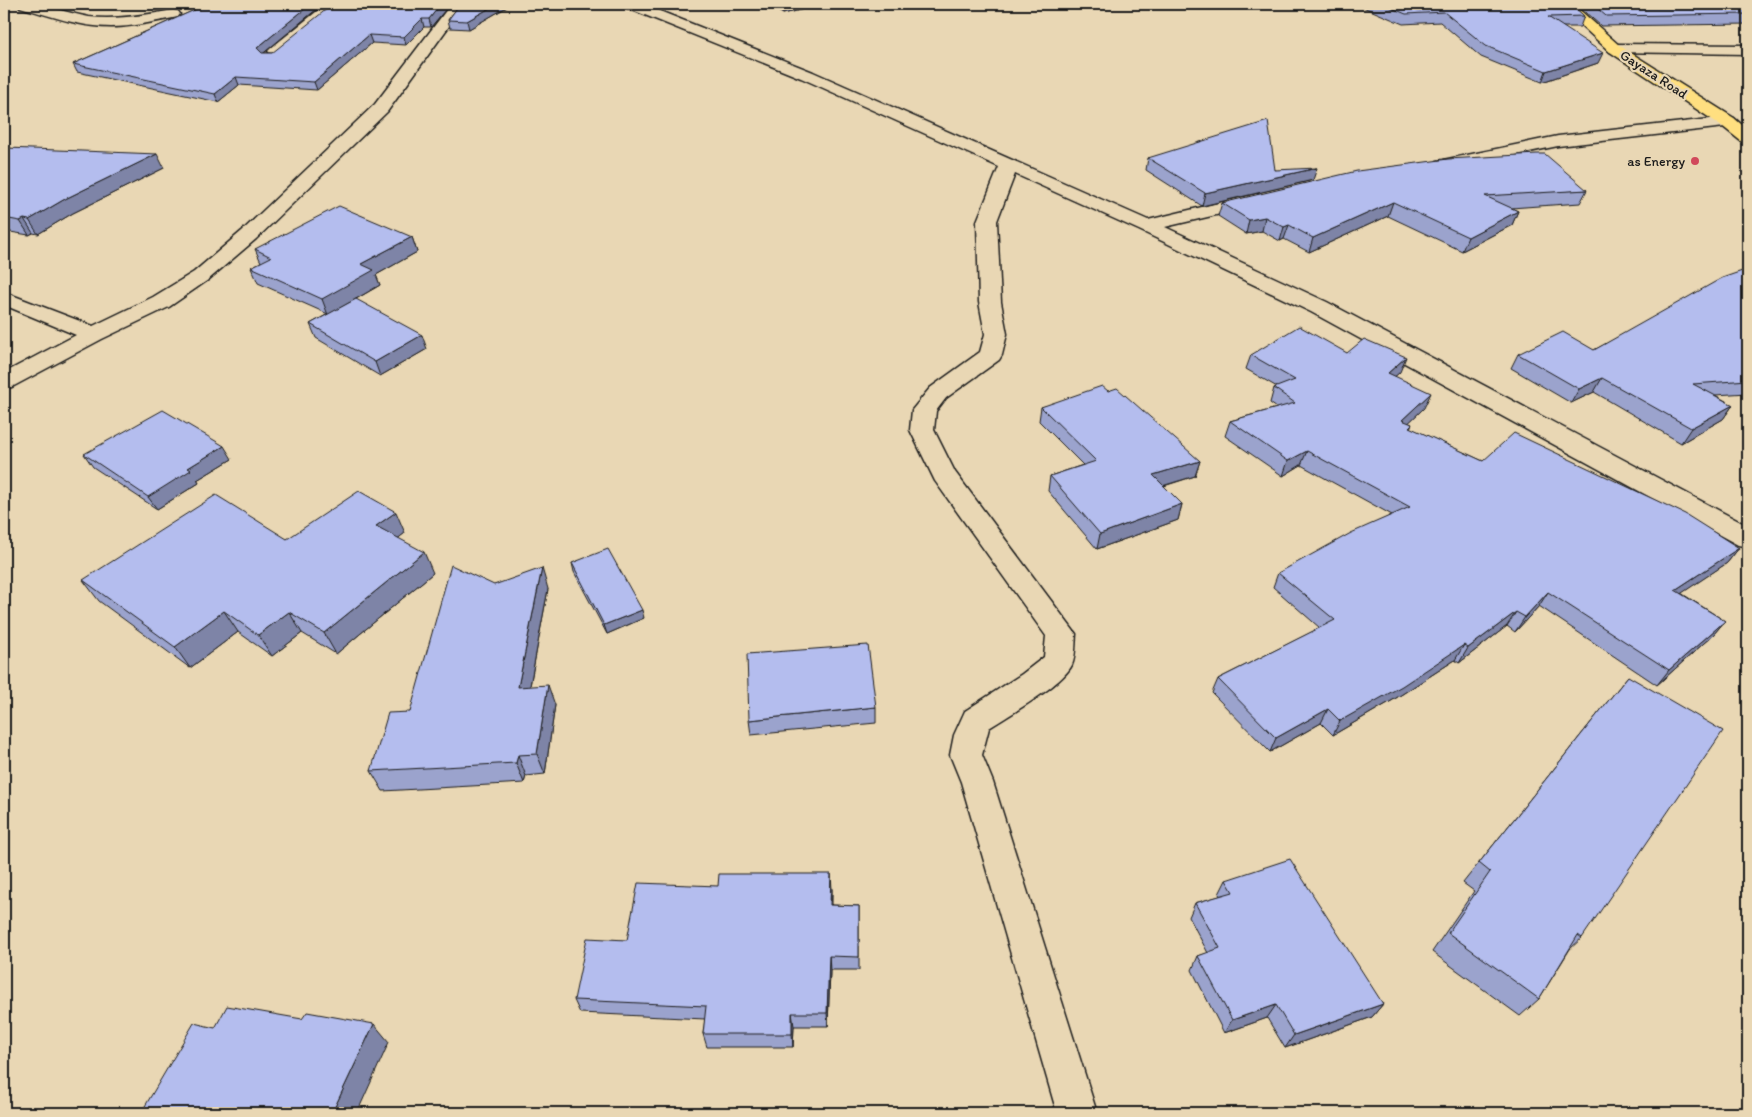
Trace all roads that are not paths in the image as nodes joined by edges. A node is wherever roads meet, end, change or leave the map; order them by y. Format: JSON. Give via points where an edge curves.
{"nodes":[{"id":1,"x":25,"y":4,"type":"edge"},
{"id":2,"x":335,"y":4,"type":"edge"},
{"id":3,"x":458,"y":4,"type":"edge"},
{"id":4,"x":630,"y":4,"type":"edge"},
{"id":5,"x":1565,"y":4,"type":"edge"},
{"id":6,"x":173,"y":14,"type":"dead end"},
{"id":7,"x":1616,"y":49,"type":"junction"},
{"id":8,"x":1748,"y":50,"type":"edge"},
{"id":9,"x":270,"y":56,"type":"edge"},
{"id":10,"x":1728,"y":122,"type":"junction"},
{"id":11,"x":1748,"y":138,"type":"edge"},
{"id":12,"x":1009,"y":165,"type":"junction"},
{"id":13,"x":1429,"y":167,"type":"edge"},
{"id":14,"x":1276,"y":195,"type":"edge"},
{"id":15,"x":1146,"y":226,"type":"junction"},
{"id":16,"x":4,"y":298,"type":"edge"},
{"id":17,"x":94,"y":334,"type":"junction"},
{"id":18,"x":4,"y":382,"type":"edge"},
{"id":19,"x":1748,"y":538,"type":"edge"},
{"id":20,"x":1077,"y":1113,"type":"edge"}],
"edges":[{"from":1,"to":6,"type":"street","via":[[99,22],[130,22]]},
{"from":2,"to":9,"type":"street"},
{"from":3,"to":17,"type":"street","via":[[381,108],[249,235],[193,281],[161,302]]},
{"from":4,"to":12,"type":"street","via":[[807,75]]},
{"from":5,"to":7,"type":"main road","name":"Gayaza Road"},
{"from":7,"to":8,"type":"street"},
{"from":7,"to":10,"type":"main road","name":"Gayaza Road"},
{"from":10,"to":11,"type":"main road","name":"Gayaza Road"},
{"from":10,"to":13,"type":"street","via":[[1558,141]]},
{"from":12,"to":15,"type":"street"},
{"from":12,"to":20,"type":"street","via":[[987,221],[990,302],[996,334],[991,354],[938,393],[924,410],[922,430],[944,475],[1061,634],[1058,662],[976,720],[966,755],[977,782]]},
{"from":14,"to":15,"type":"street"},
{"from":15,"to":19,"type":"street","via":[[1319,307]]},
{"from":16,"to":17,"type":"street"},
{"from":17,"to":18,"type":"street"}]}
